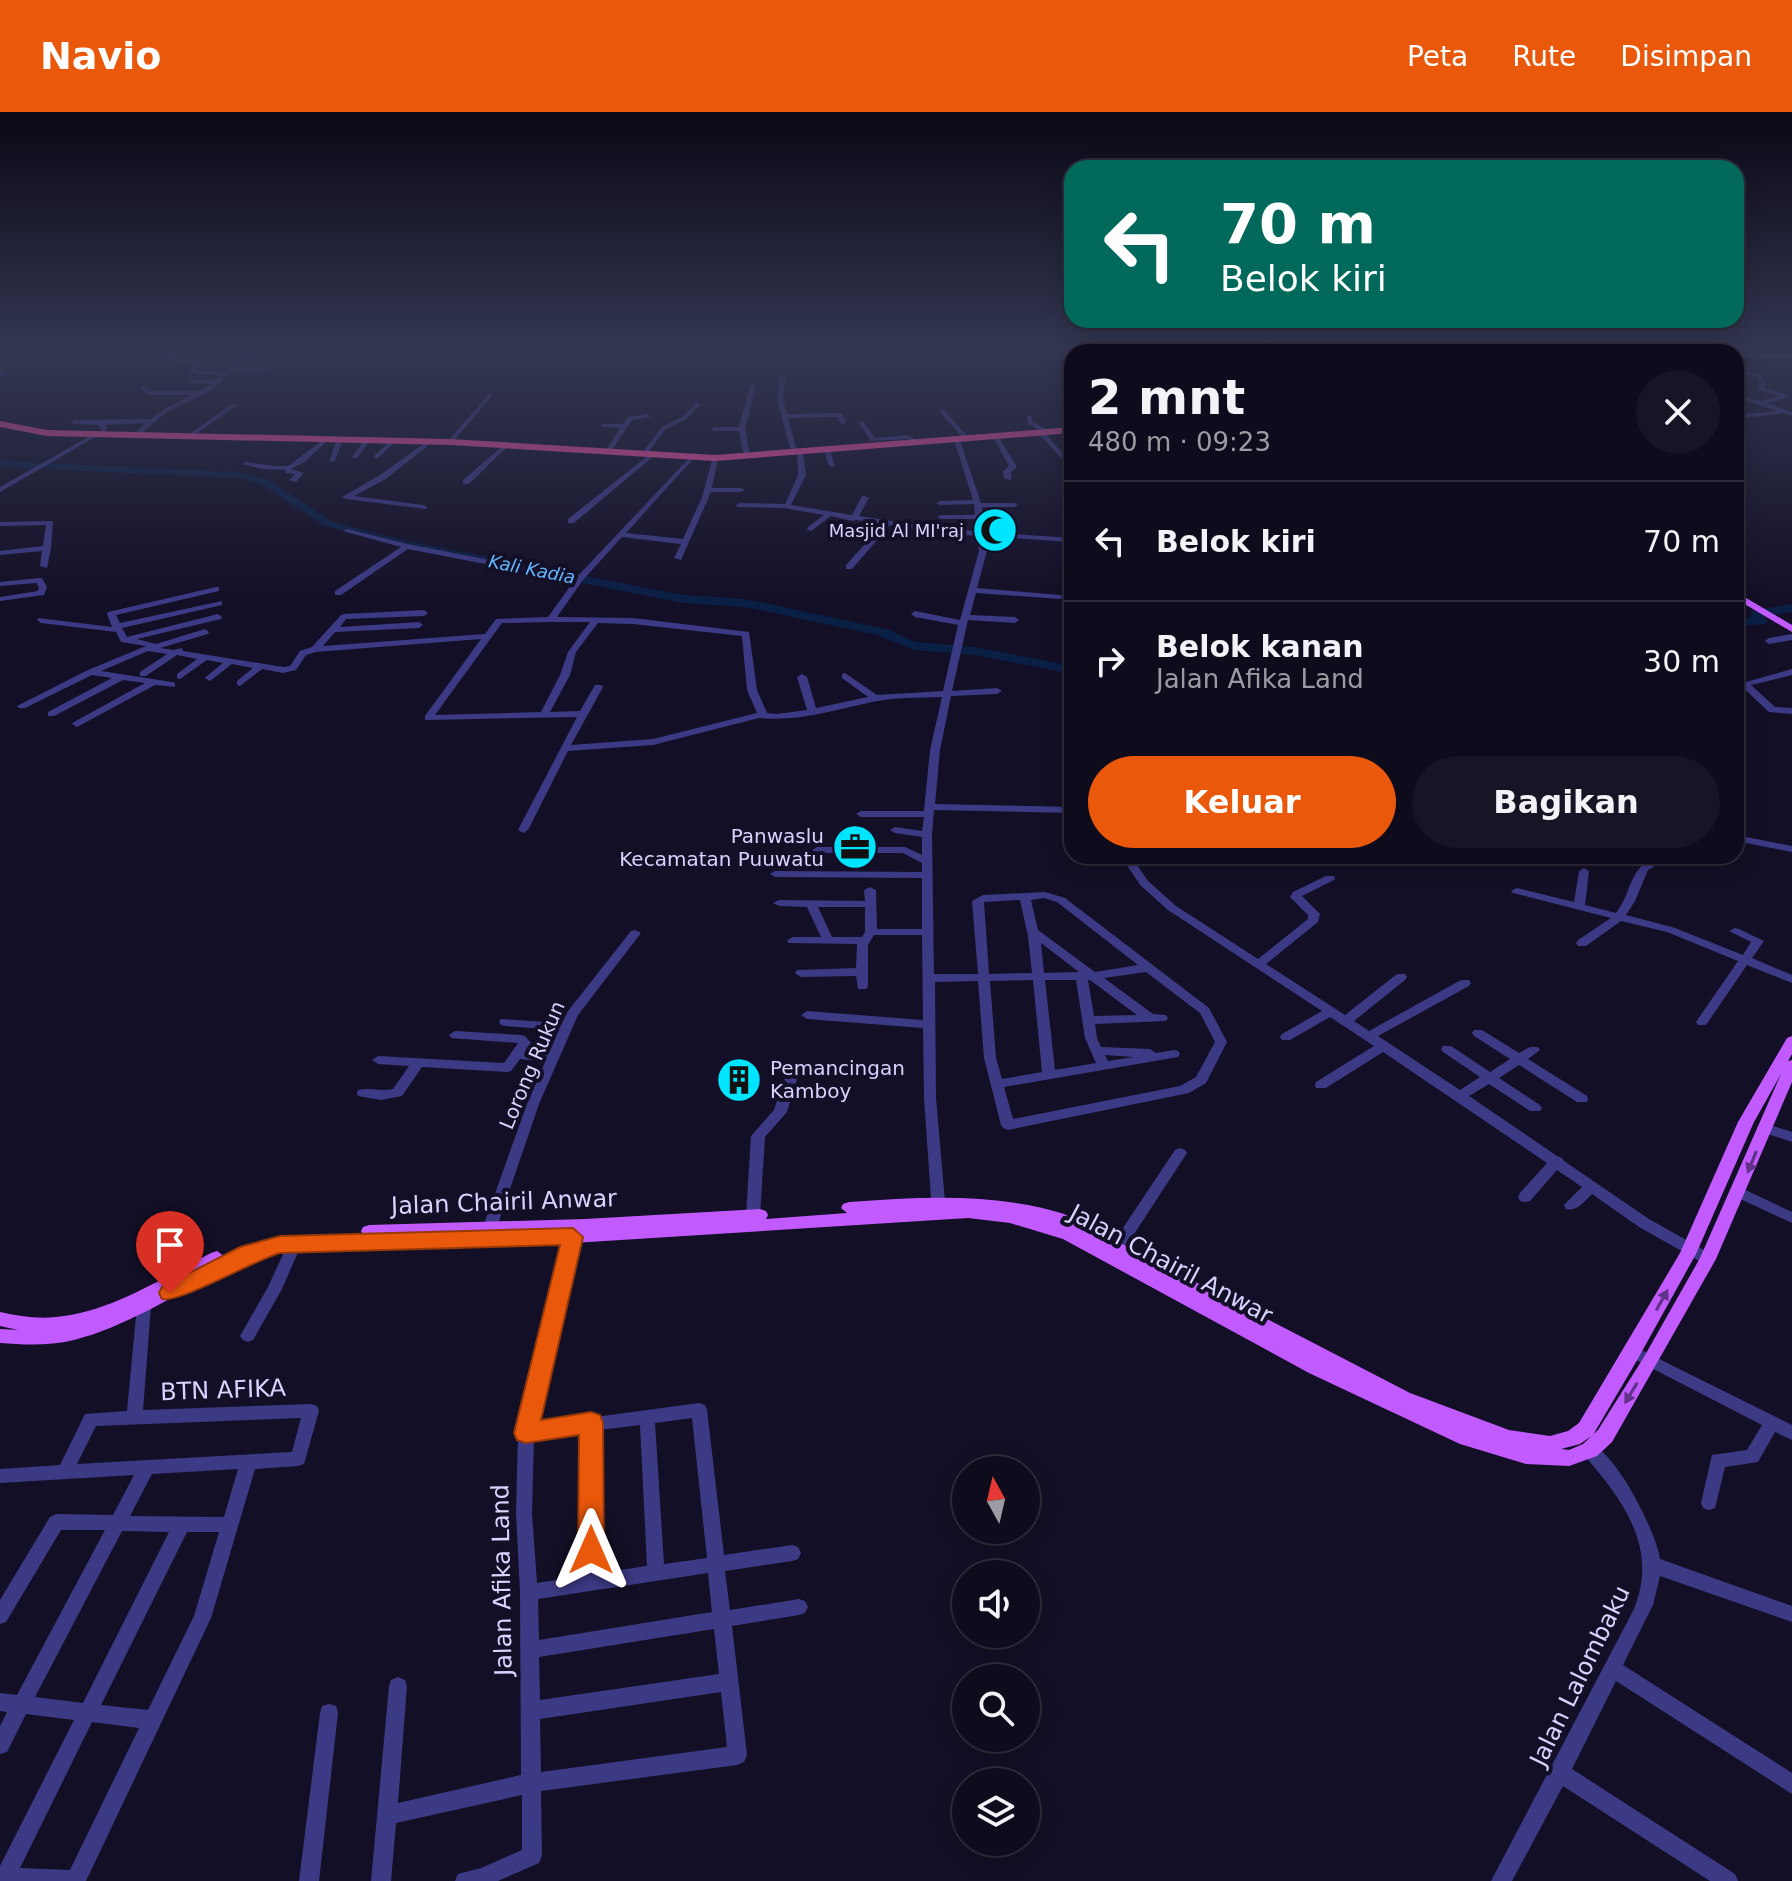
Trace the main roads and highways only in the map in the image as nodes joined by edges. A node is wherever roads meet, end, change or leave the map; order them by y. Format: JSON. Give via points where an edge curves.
{"nodes":[{"id":1,"x":182,"y":436,"type":"edge"},
{"id":2,"x":1002,"y":436,"type":"edge"},
{"id":3,"x":1744,"y":601,"type":"edge"},
{"id":4,"x":1792,"y":629,"type":"edge"},
{"id":5,"x":1792,"y":1041,"type":"edge"},
{"id":6,"x":1792,"y":1065,"type":"edge"},
{"id":7,"x":938,"y":1207,"type":"junction"},
{"id":8,"x":446,"y":1233,"type":"junction"},
{"id":9,"x":0,"y":1319,"type":"edge"},
{"id":10,"x":0,"y":1336,"type":"edge"},
{"id":11,"x":1319,"y":1362,"type":"junction"}],
"edges":[{"from":1,"to":2,"type":"highway","via":[[450,442],[715,458]]},
{"from":3,"to":4,"type":"main road"},
{"from":11,"to":5,"type":"main road","name":"Jalan Chairil Anwar","one_way":true,"via":[[1508,1438],[1550,1444],[1573,1438],[1586,1429],[1690,1250],[1746,1122]]},
{"from":6,"to":11,"type":"main road","name":"Jalan Chairil Anwar","one_way":true,"via":[[1708,1259],[1605,1436],[1590,1450],[1549,1459],[1496,1449],[1460,1436]]},
{"from":7,"to":8,"type":"main road","name":"Jalan Chairil Anwar"},
{"from":7,"to":8,"type":"main road","name":"Jalan Chairil Anwar","via":[[573,1237]]},
{"from":7,"to":11,"type":"main road","name":"Jalan Chairil Anwar","via":[[1010,1217],[1068,1234]]},
{"from":7,"to":11,"type":"main road","name":"Jalan Chairil Anwar","via":[[994,1203],[1083,1228]]},
{"from":8,"to":9,"type":"main road","name":"Jalan Chairil Anwar","via":[[310,1233],[256,1241],[88,1317],[31,1326]]},
{"from":8,"to":10,"type":"main road","name":"Jalan Chairil Anwar","via":[[295,1243],[248,1253],[81,1332],[30,1339]]}]}
